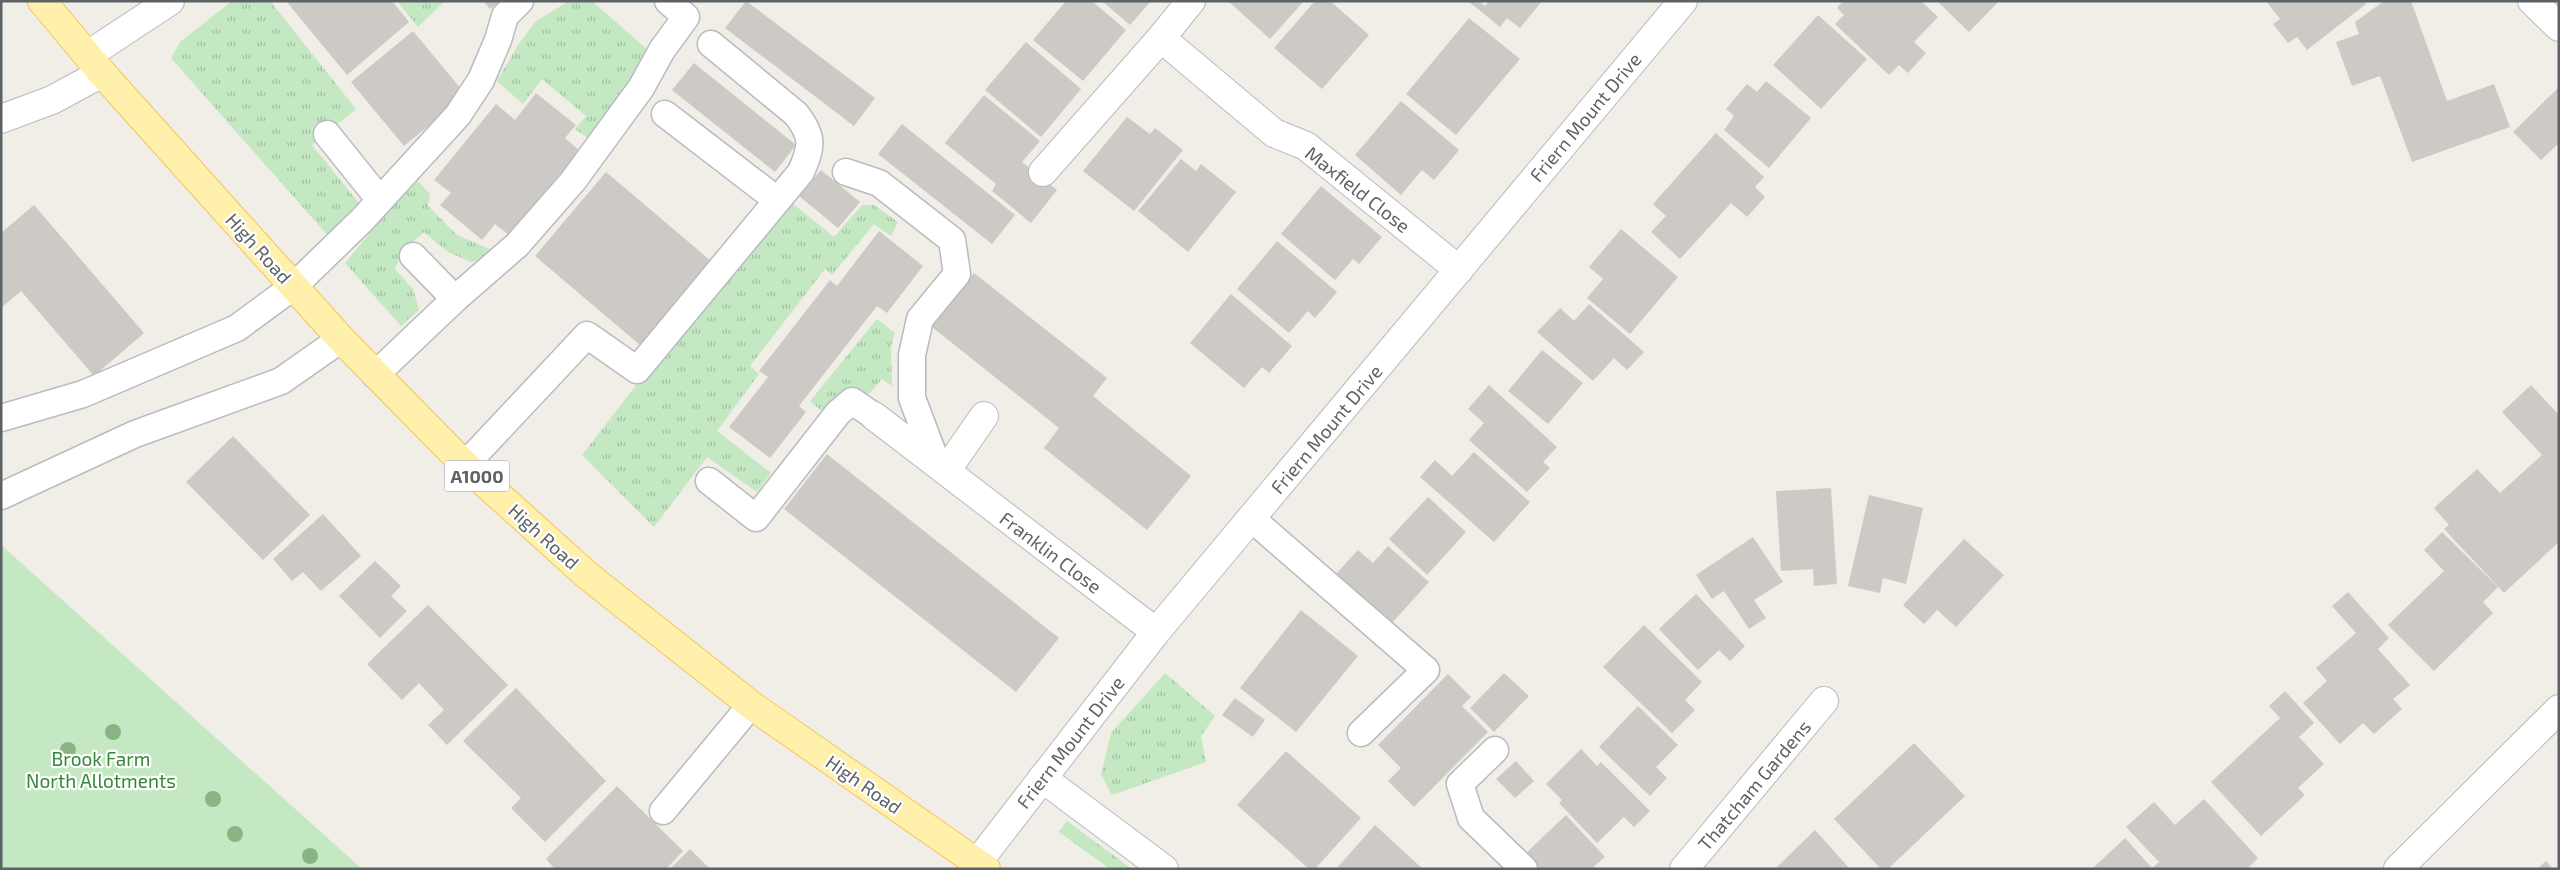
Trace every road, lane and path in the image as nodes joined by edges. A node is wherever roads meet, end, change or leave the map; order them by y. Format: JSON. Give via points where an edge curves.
{"nodes":[{"id":1,"x":42,"y":1,"type":"edge"},
{"id":2,"x":170,"y":1,"type":"edge"},
{"id":3,"x":520,"y":1,"type":"edge"},
{"id":4,"x":668,"y":1,"type":"edge"},
{"id":5,"x":1191,"y":1,"type":"edge"},
{"id":6,"x":1683,"y":1,"type":"edge"},
{"id":7,"x":2532,"y":1,"type":"edge"},
{"id":8,"x":2559,"y":27,"type":"edge"},
{"id":9,"x":1162,"y":38,"type":"junction"},
{"id":10,"x":711,"y":44,"type":"dead end"},
{"id":11,"x":95,"y":64,"type":"junction"},
{"id":12,"x":665,"y":114,"type":"dead end"},
{"id":13,"x":1,"y":119,"type":"edge"},
{"id":14,"x":327,"y":134,"type":"dead end"},
{"id":15,"x":846,"y":172,"type":"dead end"},
{"id":16,"x":1043,"y":172,"type":"dead end"},
{"id":17,"x":380,"y":200,"type":"junction"},
{"id":18,"x":777,"y":200,"type":"junction"},
{"id":19,"x":413,"y":256,"type":"dead end"},
{"id":20,"x":1458,"y":270,"type":"junction"},
{"id":21,"x":294,"y":286,"type":"junction"},
{"id":22,"x":455,"y":299,"type":"junction"},
{"id":23,"x":341,"y":339,"type":"junction"},
{"id":24,"x":375,"y":375,"type":"junction"},
{"id":25,"x":874,"y":416,"type":"joint"},
{"id":26,"x":984,"y":416,"type":"dead end"},
{"id":27,"x":1,"y":418,"type":"edge"},
{"id":28,"x":464,"y":465,"type":"junction"},
{"id":29,"x":942,"y":468,"type":"junction"},
{"id":30,"x":709,"y":481,"type":"dead end"},
{"id":31,"x":1,"y":496,"type":"edge"},
{"id":32,"x":1252,"y":519,"type":"junction"},
{"id":33,"x":1156,"y":632,"type":"junction"},
{"id":34,"x":1824,"y":701,"type":"dead end"},
{"id":35,"x":751,"y":705,"type":"junction"},
{"id":36,"x":2559,"y":709,"type":"edge"},
{"id":37,"x":1361,"y":733,"type":"dead end"},
{"id":38,"x":1495,"y":750,"type":"dead end"},
{"id":39,"x":1042,"y":778,"type":"junction"},
{"id":40,"x":663,"y":811,"type":"dead end"},
{"id":41,"x":981,"y":866,"type":"edge"},
{"id":42,"x":1164,"y":869,"type":"edge"},
{"id":43,"x":1524,"y":869,"type":"edge"},
{"id":44,"x":1684,"y":869,"type":"edge"},
{"id":45,"x":2398,"y":869,"type":"edge"}],
"edges":[{"from":1,"to":11,"type":"main road","name":"High Road","number":"A1000"},
{"from":2,"to":11,"type":"street"},
{"from":3,"to":17,"type":"lane","via":[[505,16],[480,80],[458,115]]},
{"from":4,"to":22,"type":"lane","via":[[686,17],[662,50],[641,88],[573,181],[517,246]]},
{"from":5,"to":9,"type":"street"},
{"from":6,"to":20,"type":"street","name":"Friern Mount Drive"},
{"from":7,"to":8,"type":"street"},
{"from":9,"to":16,"type":"street"},
{"from":9,"to":20,"type":"street","name":"Maxfield Close","via":[[1274,133],[1306,146]]},
{"from":10,"to":18,"type":"lane","via":[[796,114],[807,128],[811,148],[801,172]]},
{"from":11,"to":13,"type":"street","via":[[52,100]]},
{"from":11,"to":21,"type":"main road","name":"High Road","number":"A1000"},
{"from":12,"to":18,"type":"lane"},
{"from":14,"to":17,"type":"lane"},
{"from":15,"to":29,"type":"lane","via":[[879,183],[952,240],[957,274],[920,319],[912,355],[912,398]]},
{"from":17,"to":21,"type":"lane"},
{"from":18,"to":28,"type":"lane","via":[[637,370],[587,335]]},
{"from":19,"to":22,"type":"lane"},
{"from":20,"to":32,"type":"street","name":"Friern Mount Drive"},
{"from":21,"to":23,"type":"main road","name":"High Road","number":"A1000"},
{"from":21,"to":27,"type":"lane","via":[[237,328],[83,394]]},
{"from":22,"to":24,"type":"lane"},
{"from":23,"to":24,"type":"main road","name":"High Road","number":"A1000"},
{"from":23,"to":31,"type":"lane","via":[[281,381],[135,434]]},
{"from":24,"to":28,"type":"main road","name":"High Road","number":"A1000"},
{"from":25,"to":29,"type":"street","name":"Franklin Close"},
{"from":25,"to":30,"type":"lane","via":[[852,401],[838,413],[756,518]]},
{"from":26,"to":29,"type":"street"},
{"from":28,"to":35,"type":"main road","name":"High Road","number":"A1000","via":[[588,576]]},
{"from":29,"to":33,"type":"street","name":"Franklin Close"},
{"from":32,"to":33,"type":"street","name":"Friern Mount Drive"},
{"from":32,"to":37,"type":"lane","via":[[1426,670]]},
{"from":33,"to":39,"type":"street","name":"Friern Mount Drive"},
{"from":34,"to":44,"type":"street","name":"Thatcham Gardens"},
{"from":35,"to":40,"type":"lane"},
{"from":35,"to":41,"type":"main road","name":"High Road","number":"A1000"},
{"from":36,"to":45,"type":"street"},
{"from":38,"to":43,"type":"lane","via":[[1460,784],[1471,818]]},
{"from":39,"to":41,"type":"street","name":"Friern Mount Drive"},
{"from":39,"to":42,"type":"street"}]}
